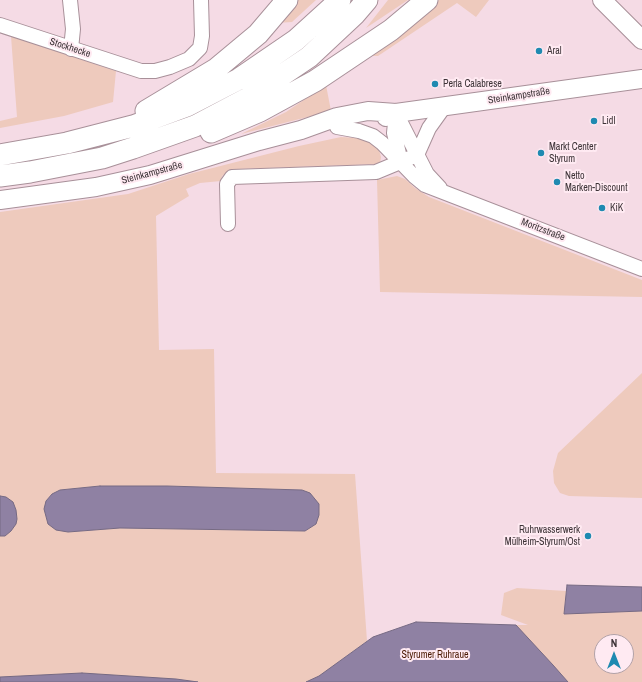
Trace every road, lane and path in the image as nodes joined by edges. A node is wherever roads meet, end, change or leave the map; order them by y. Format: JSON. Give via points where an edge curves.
{"nodes":[{"id":1,"x":70,"y":0,"type":"edge"},
{"id":2,"x":200,"y":0,"type":"edge"},
{"id":3,"x":287,"y":0,"type":"edge"},
{"id":4,"x":340,"y":0,"type":"edge"},
{"id":5,"x":368,"y":0,"type":"edge"},
{"id":6,"x":427,"y":0,"type":"edge"},
{"id":7,"x":602,"y":0,"type":"edge"},
{"id":8,"x":0,"y":25,"type":"edge"},
{"id":9,"x":642,"y":40,"type":"edge"},
{"id":10,"x":71,"y":49,"type":"junction"},
{"id":11,"x":642,"y":79,"type":"edge"},
{"id":12,"x":444,"y":107,"type":"junction"},
{"id":13,"x":396,"y":113,"type":"junction"},
{"id":14,"x":337,"y":127,"type":"junction"},
{"id":15,"x":301,"y":130,"type":"junction"},
{"id":16,"x":67,"y":143,"type":"junction"},
{"id":17,"x":0,"y":155,"type":"edge"},
{"id":18,"x":417,"y":155,"type":"junction"},
{"id":19,"x":102,"y":158,"type":"junction"},
{"id":20,"x":402,"y":162,"type":"junction"},
{"id":21,"x":0,"y":176,"type":"edge"},
{"id":22,"x":443,"y":191,"type":"junction"},
{"id":23,"x":0,"y":200,"type":"edge"},
{"id":24,"x":228,"y":224,"type":"dead end"},
{"id":25,"x":642,"y":269,"type":"edge"}],
"edges":[{"from":1,"to":10,"type":"street","via":[[73,29]]},
{"from":2,"to":10,"type":"street","name":"Stockhecke","via":[[200,48],[189,59],[170,67],[141,71]]},
{"from":3,"to":16,"type":"highway","via":[[258,34],[216,69],[152,108]]},
{"from":4,"to":16,"type":"highway","via":[[296,40],[226,86],[187,106],[133,126]]},
{"from":5,"to":19,"type":"highway","via":[[309,57],[248,98],[195,126]]},
{"from":6,"to":19,"type":"highway","via":[[391,30],[315,82],[260,111],[191,140],[147,153]]},
{"from":7,"to":9,"type":"main road"},
{"from":8,"to":10,"type":"street","name":"Stockhecke"},
{"from":11,"to":12,"type":"main road","name":"Steinkampstraße"},
{"from":12,"to":13,"type":"main road","name":"Steinkampstraße"},
{"from":12,"to":18,"type":"street","via":[[428,128]]},
{"from":13,"to":14,"type":"main road","name":"Steinkampstraße","via":[[373,121]]},
{"from":13,"to":15,"type":"main road","name":"Steinkampstraße","via":[[368,111],[337,117]]},
{"from":13,"to":18,"type":"street","name":"Moritzstraße"},
{"from":13,"to":20,"type":"street","via":[[394,133]]},
{"from":14,"to":15,"type":"main road","name":"Steinkampstraße"},
{"from":14,"to":20,"type":"street","name":"Moritzstraße","via":[[373,136]]},
{"from":15,"to":23,"type":"main road","name":"Steinkampstraße","via":[[150,175],[96,187]]},
{"from":16,"to":17,"type":"highway"},
{"from":18,"to":20,"type":"street"},
{"from":18,"to":22,"type":"street","name":"Moritzstraße","via":[[427,174]]},
{"from":19,"to":21,"type":"highway"},
{"from":20,"to":22,"type":"street","name":"Moritzstraße","via":[[425,185]]},
{"from":20,"to":24,"type":"street","via":[[376,172],[232,177],[227,184]]},
{"from":22,"to":25,"type":"street","name":"Moritzstraße"}]}
